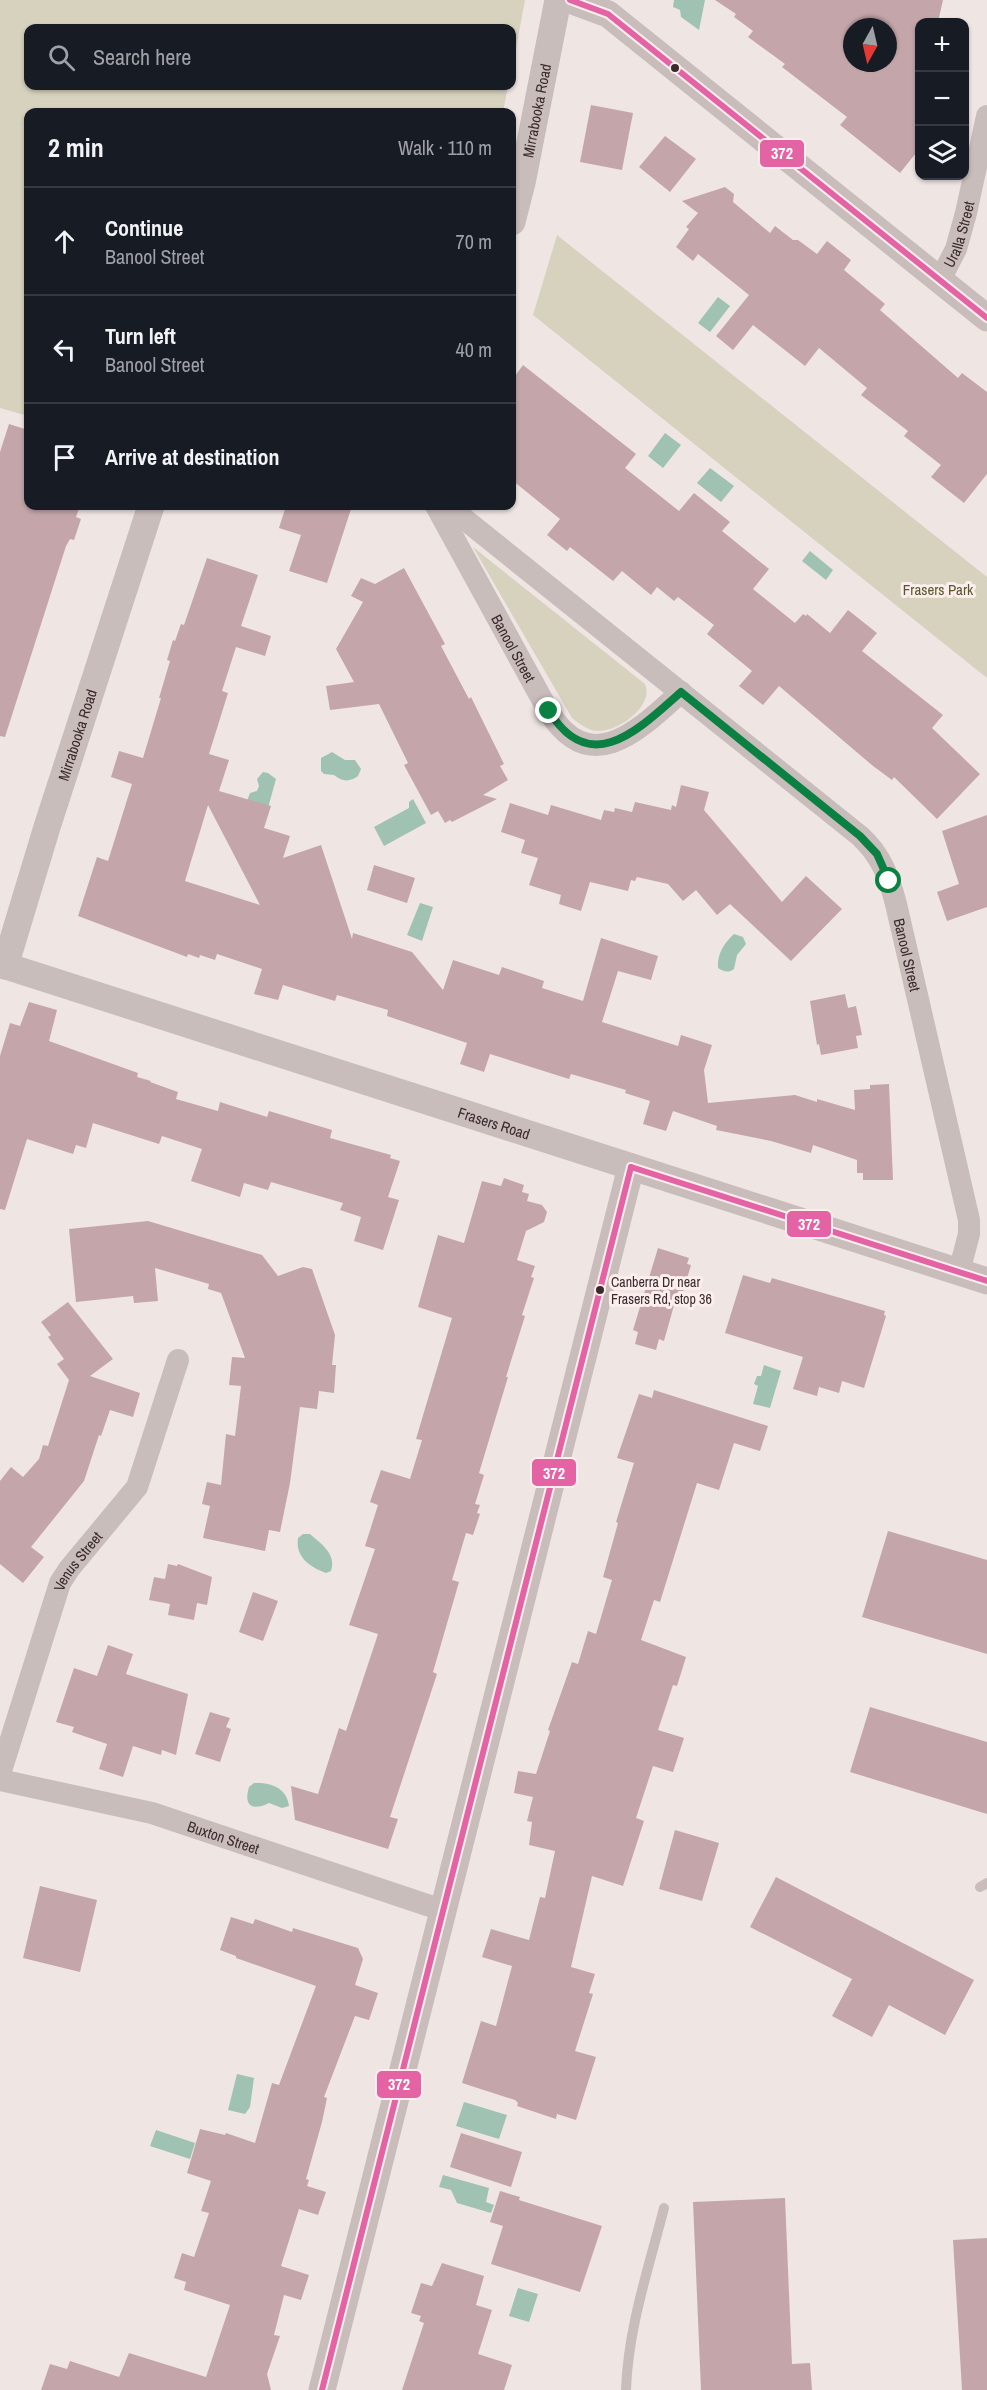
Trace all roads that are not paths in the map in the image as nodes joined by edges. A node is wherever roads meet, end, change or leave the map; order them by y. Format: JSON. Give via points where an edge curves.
{"nodes":[{"id":1,"x":558,"y":0,"type":"edge"},
{"id":2,"x":570,"y":0,"type":"edge"},
{"id":3,"x":987,"y":116,"type":"edge"},
{"id":4,"x":516,"y":206,"type":"edge"},
{"id":5,"x":940,"y":280,"type":"junction"},
{"id":6,"x":987,"y":318,"type":"edge"},
{"id":7,"x":150,"y":510,"type":"edge"},
{"id":8,"x":438,"y":510,"type":"edge"},
{"id":9,"x":453,"y":510,"type":"edge"},
{"id":10,"x":681,"y":692,"type":"junction"},
{"id":11,"x":3,"y":965,"type":"edge"},
{"id":12,"x":631,"y":1167,"type":"junction"},
{"id":13,"x":959,"y":1272,"type":"junction"},
{"id":14,"x":987,"y":1281,"type":"edge"},
{"id":15,"x":178,"y":1360,"type":"dead end"},
{"id":16,"x":0,"y":1774,"type":"edge"},
{"id":17,"x":0,"y":1780,"type":"edge"},
{"id":18,"x":442,"y":1910,"type":"junction"},
{"id":19,"x":664,"y":2208,"type":"dead end"},
{"id":20,"x":322,"y":2390,"type":"edge"},
{"id":21,"x":626,"y":2390,"type":"edge"}],
"edges":[{"from":1,"to":4,"type":"street","name":"Mirrabooka Road"},
{"from":2,"to":5,"type":"street","via":[[608,14]]},
{"from":3,"to":5,"type":"street","name":"Uralla Street","via":[[956,249]]},
{"from":5,"to":6,"type":"street"},
{"from":7,"to":11,"type":"street","name":"Mirrabooka Road"},
{"from":8,"to":10,"type":"street","name":"Banool Street","via":[[564,733],[583,743],[619,741]]},
{"from":9,"to":10,"type":"street","name":"Banool Street"},
{"from":10,"to":13,"type":"street","name":"Banool Street","via":[[860,836],[882,862],[896,904],[969,1220]]},
{"from":11,"to":12,"type":"street","name":"Frasers Road"},
{"from":12,"to":13,"type":"street","name":"Frasers Road"},
{"from":12,"to":18,"type":"street"},
{"from":13,"to":14,"type":"street","name":"Frasers Road"},
{"from":15,"to":16,"type":"street","name":"Venus Street","via":[[137,1487],[60,1583]]},
{"from":17,"to":18,"type":"street","name":"Buxton Street","via":[[152,1813]]},
{"from":18,"to":20,"type":"street"},
{"from":19,"to":21,"type":"lane","via":[[632,2336]]}]}
